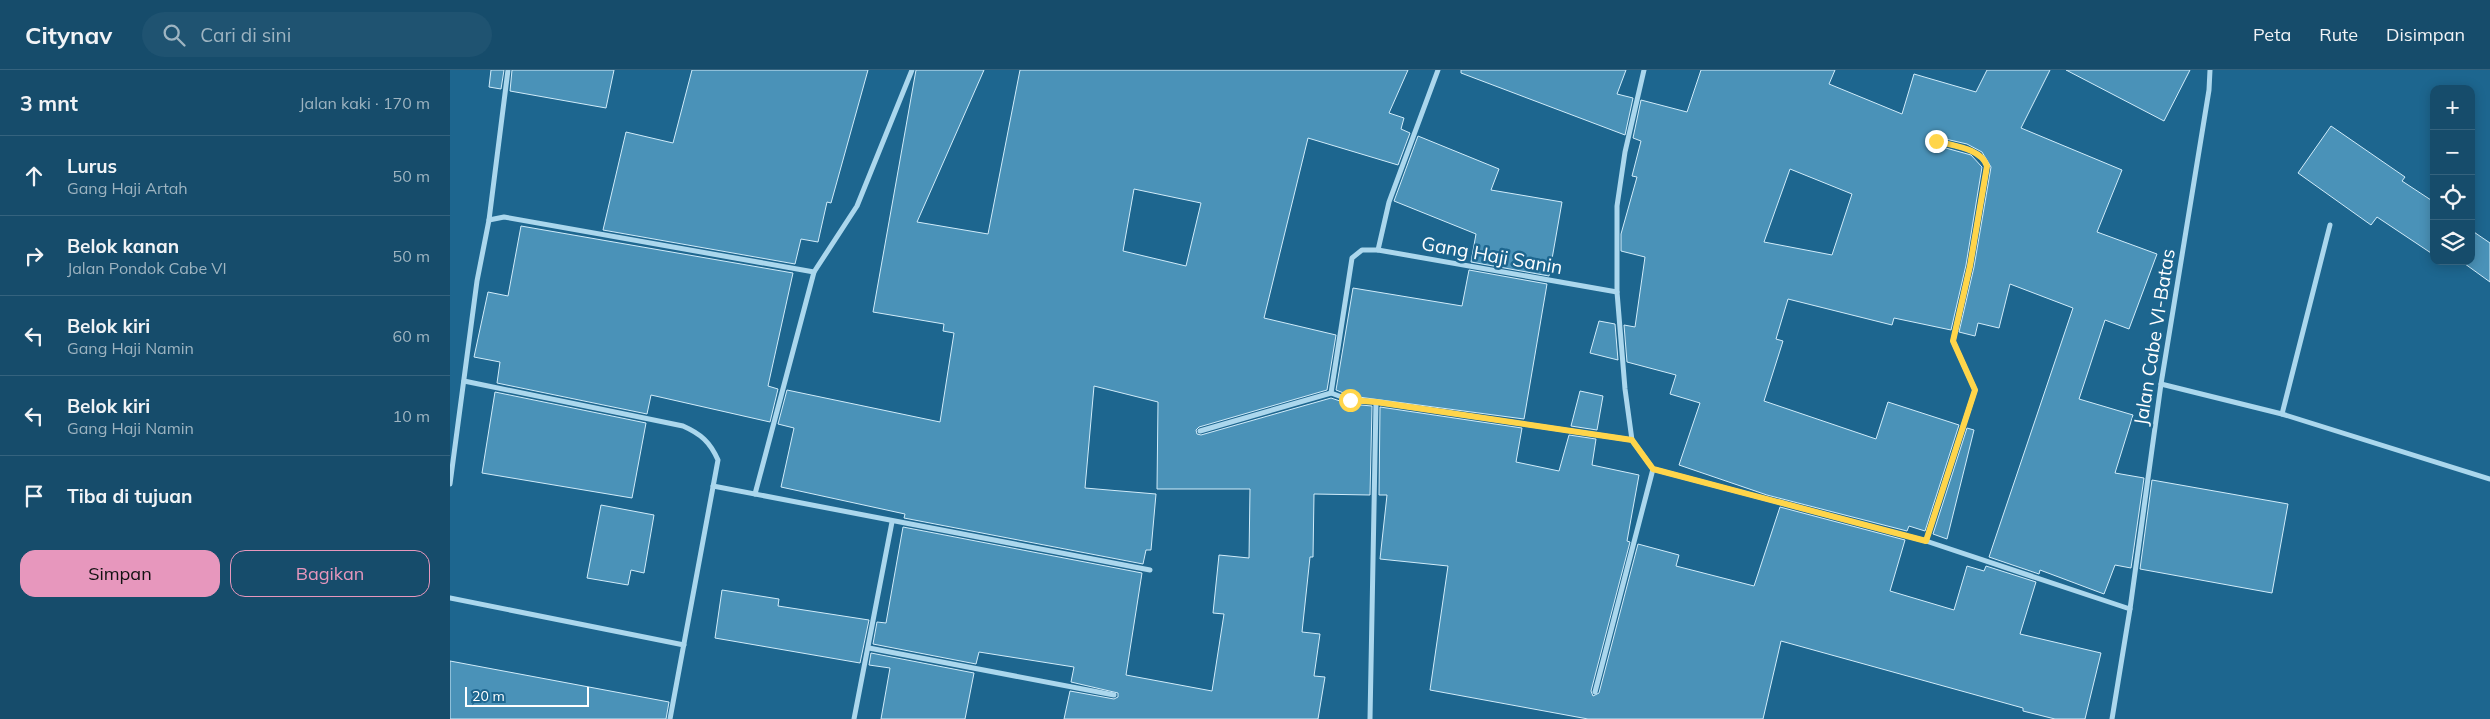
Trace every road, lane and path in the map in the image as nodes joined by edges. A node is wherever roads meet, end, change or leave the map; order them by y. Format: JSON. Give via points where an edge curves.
{"nodes":[{"id":1,"x":508,"y":70,"type":"edge"},
{"id":2,"x":912,"y":70,"type":"edge"},
{"id":3,"x":1438,"y":70,"type":"edge"},
{"id":4,"x":1644,"y":70,"type":"edge"},
{"id":5,"x":2210,"y":70,"type":"edge"},
{"id":6,"x":1936,"y":141,"type":"dead end"},
{"id":7,"x":489,"y":220,"type":"junction"},
{"id":8,"x":2330,"y":225,"type":"dead end"},
{"id":9,"x":1378,"y":250,"type":"junction"},
{"id":10,"x":814,"y":272,"type":"junction"},
{"id":11,"x":1617,"y":292,"type":"junction"},
{"id":12,"x":464,"y":381,"type":"junction"},
{"id":13,"x":2161,"y":384,"type":"junction"},
{"id":14,"x":1331,"y":393,"type":"junction"},
{"id":15,"x":1376,"y":402,"type":"junction"},
{"id":16,"x":2282,"y":414,"type":"junction"},
{"id":17,"x":1200,"y":430,"type":"dead end"},
{"id":18,"x":1632,"y":440,"type":"junction"},
{"id":19,"x":1653,"y":469,"type":"junction"},
{"id":20,"x":2490,"y":479,"type":"edge"},
{"id":21,"x":450,"y":484,"type":"edge"},
{"id":22,"x":713,"y":486,"type":"junction"},
{"id":23,"x":754,"y":494,"type":"junction"},
{"id":24,"x":892,"y":522,"type":"junction"},
{"id":25,"x":1926,"y":541,"type":"junction"},
{"id":26,"x":1150,"y":570,"type":"dead end"},
{"id":27,"x":450,"y":598,"type":"edge"},
{"id":28,"x":2130,"y":609,"type":"junction"},
{"id":29,"x":684,"y":645,"type":"junction"},
{"id":30,"x":869,"y":648,"type":"junction"},
{"id":31,"x":1595,"y":692,"type":"dead end"},
{"id":32,"x":1114,"y":695,"type":"dead end"},
{"id":33,"x":670,"y":719,"type":"edge"},
{"id":34,"x":854,"y":719,"type":"edge"},
{"id":35,"x":1370,"y":719,"type":"edge"},
{"id":36,"x":2112,"y":719,"type":"edge"}],
"edges":[{"from":1,"to":7,"type":"street"},
{"from":2,"to":10,"type":"street","via":[[857,206]]},
{"from":3,"to":9,"type":"street","via":[[1389,202]]},
{"from":4,"to":11,"type":"street","via":[[1625,152],[1618,206]]},
{"from":5,"to":13,"type":"street","name":"Jalan Cabe VI-Batas","via":[[2208,100]]},
{"from":6,"to":25,"type":"street","via":[[1976,152],[1984,158],[1987,166],[1953,341],[1975,390]]},
{"from":7,"to":10,"type":"street","via":[[504,217]]},
{"from":7,"to":12,"type":"street"},
{"from":8,"to":16,"type":"street"},
{"from":9,"to":11,"type":"street","name":"Gang Haji Sanin"},
{"from":9,"to":14,"type":"street","name":"Gang Haji Sanin","via":[[1362,250],[1352,258]]},
{"from":10,"to":23,"type":"street"},
{"from":11,"to":18,"type":"street"},
{"from":12,"to":21,"type":"street"},
{"from":12,"to":22,"type":"street","via":[[683,426],[702,435],[712,447],[718,460]]},
{"from":13,"to":16,"type":"street"},
{"from":13,"to":28,"type":"street","name":"Jalan Cabe VI-Batas"},
{"from":14,"to":15,"type":"street","via":[[1350,400]]},
{"from":14,"to":17,"type":"street"},
{"from":15,"to":18,"type":"street"},
{"from":15,"to":35,"type":"street"},
{"from":16,"to":20,"type":"street"},
{"from":18,"to":19,"type":"street"},
{"from":19,"to":25,"type":"street"},
{"from":19,"to":31,"type":"street"},
{"from":22,"to":23,"type":"street"},
{"from":22,"to":29,"type":"street"},
{"from":23,"to":24,"type":"street"},
{"from":24,"to":26,"type":"street"},
{"from":24,"to":30,"type":"street"},
{"from":25,"to":28,"type":"street"},
{"from":27,"to":29,"type":"street"},
{"from":28,"to":36,"type":"street","name":"Jalan Cabe VI-Batas"},
{"from":29,"to":33,"type":"street"},
{"from":30,"to":32,"type":"street"},
{"from":30,"to":34,"type":"street"}]}
